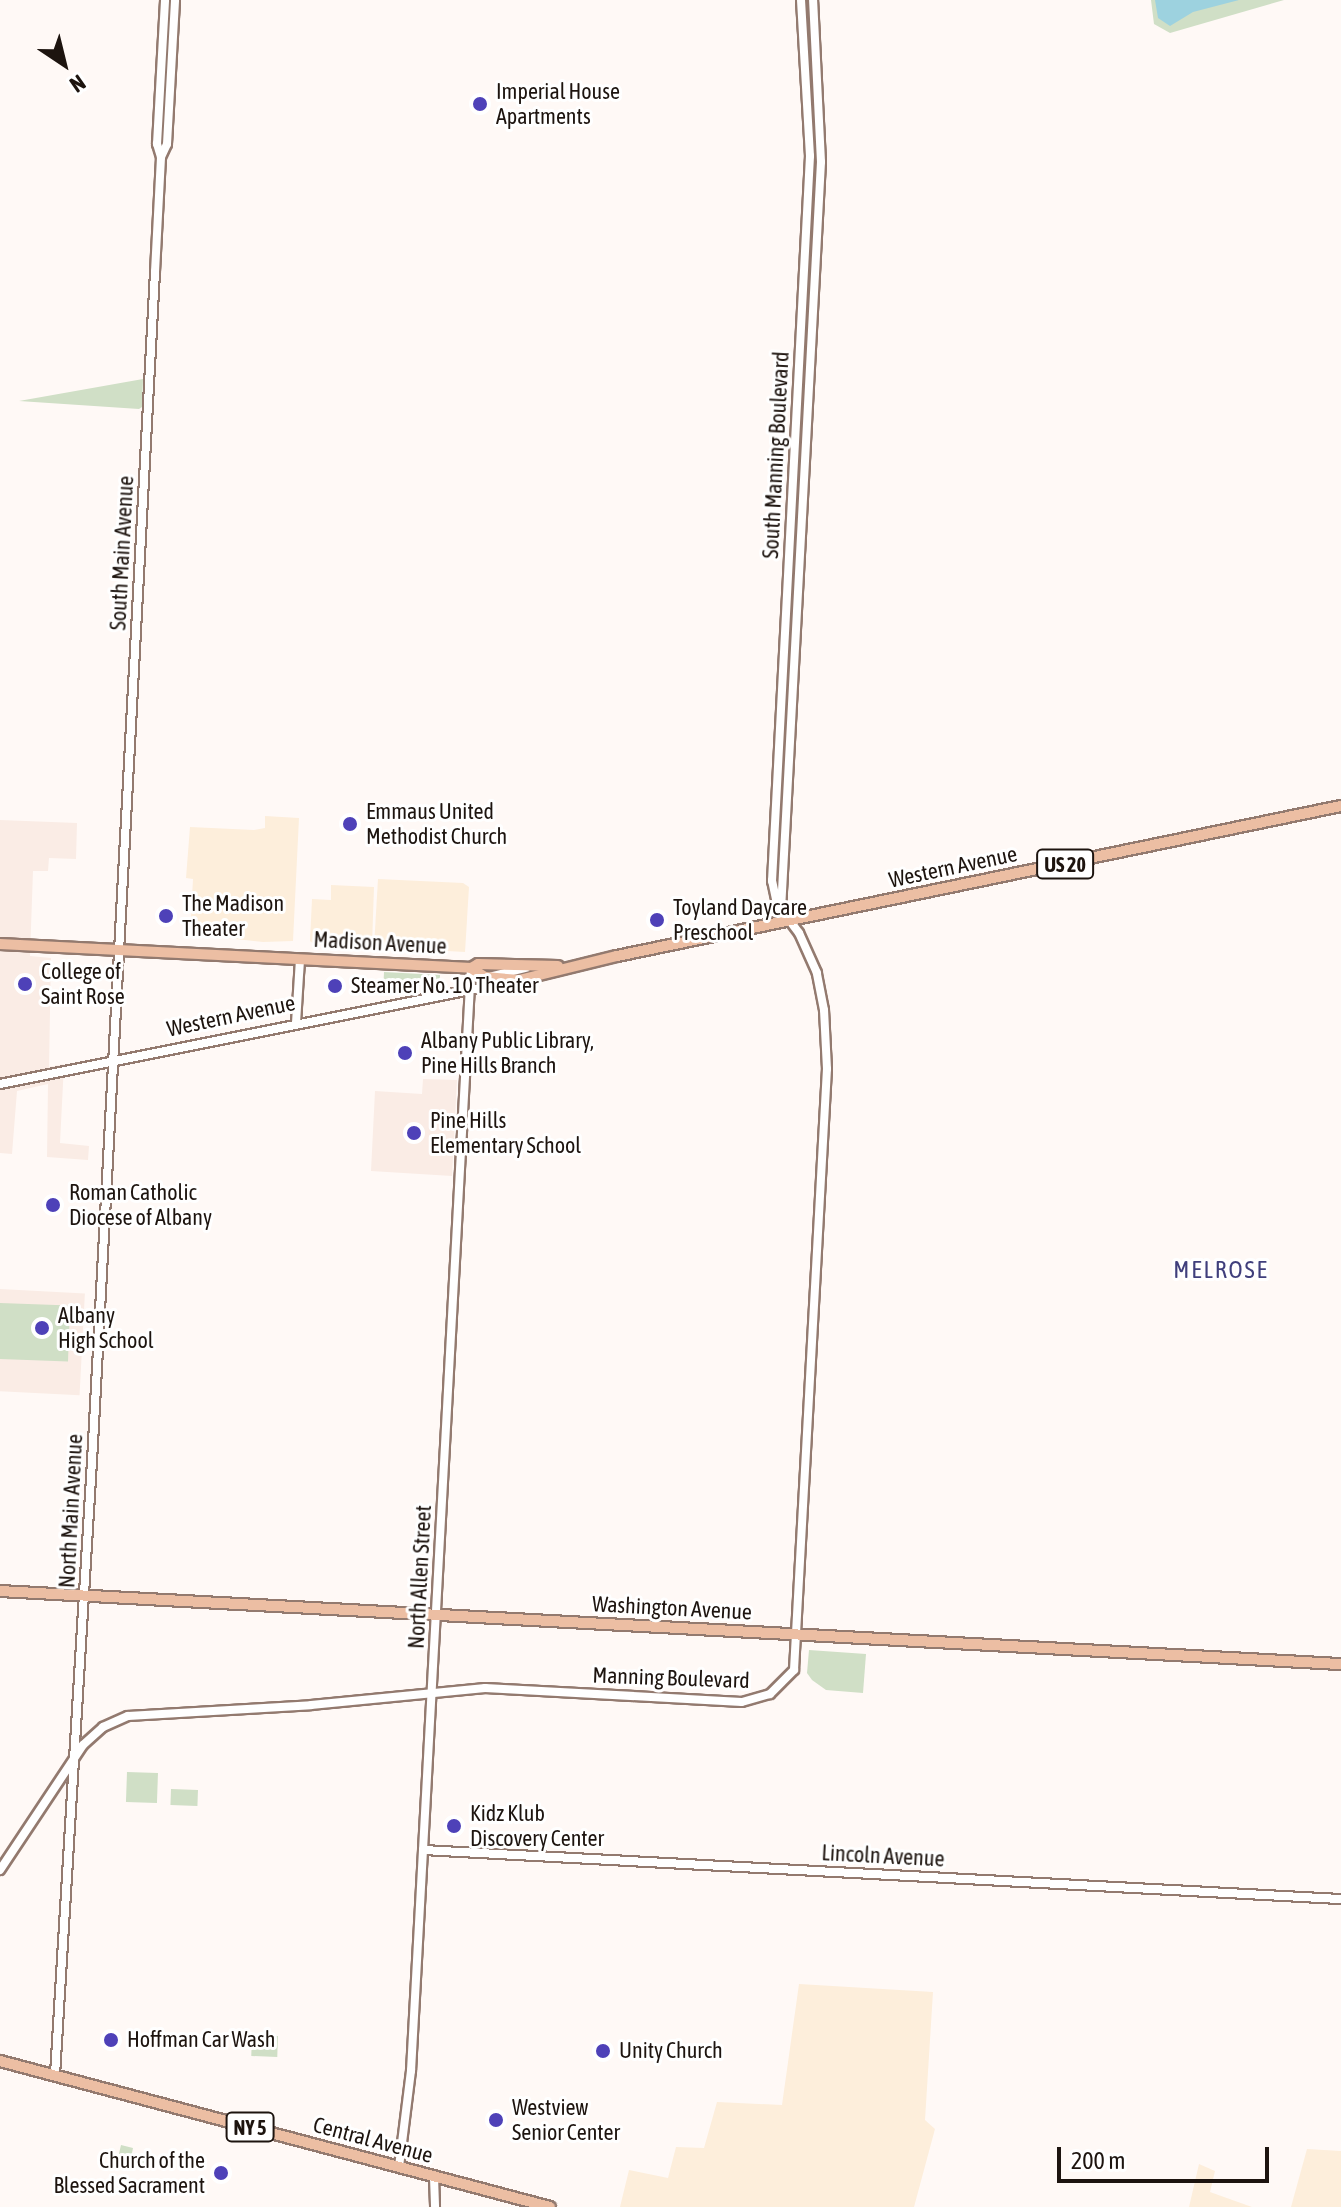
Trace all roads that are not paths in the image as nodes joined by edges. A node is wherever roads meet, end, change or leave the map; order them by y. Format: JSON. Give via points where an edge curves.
{"nodes":[{"id":1,"x":165,"y":0,"type":"edge"},
{"id":2,"x":175,"y":0,"type":"edge"},
{"id":3,"x":801,"y":0,"type":"edge"},
{"id":4,"x":813,"y":0,"type":"edge"},
{"id":5,"x":161,"y":157,"type":"junction"},
{"id":6,"x":1341,"y":806,"type":"edge"},
{"id":7,"x":780,"y":911,"type":"junction"},
{"id":8,"x":789,"y":921,"type":"junction"},
{"id":9,"x":0,"y":944,"type":"edge"},
{"id":10,"x":119,"y":950,"type":"junction"},
{"id":11,"x":300,"y":959,"type":"junction"},
{"id":12,"x":572,"y":966,"type":"junction"},
{"id":13,"x":530,"y":967,"type":"junction"},
{"id":14,"x":471,"y":968,"type":"junction"},
{"id":15,"x":489,"y":977,"type":"junction"},
{"id":16,"x":519,"y":980,"type":"junction"},
{"id":17,"x":471,"y":988,"type":"junction"},
{"id":18,"x":296,"y":1023,"type":"junction"},
{"id":19,"x":113,"y":1061,"type":"junction"},
{"id":20,"x":0,"y":1084,"type":"edge"},
{"id":21,"x":0,"y":1591,"type":"edge"},
{"id":22,"x":84,"y":1597,"type":"junction"},
{"id":23,"x":436,"y":1615,"type":"junction"},
{"id":24,"x":798,"y":1635,"type":"junction"},
{"id":25,"x":1341,"y":1664,"type":"edge"},
{"id":26,"x":432,"y":1691,"type":"junction"},
{"id":27,"x":75,"y":1757,"type":"junction"},
{"id":28,"x":423,"y":1850,"type":"junction"},
{"id":29,"x":0,"y":1870,"type":"edge"},
{"id":30,"x":1341,"y":1899,"type":"edge"},
{"id":31,"x":0,"y":2061,"type":"edge"},
{"id":32,"x":55,"y":2075,"type":"junction"},
{"id":33,"x":399,"y":2167,"type":"junction"},
{"id":34,"x":434,"y":2177,"type":"junction"},
{"id":35,"x":435,"y":2207,"type":"edge"},
{"id":36,"x":550,"y":2207,"type":"edge"}],
"edges":[{"from":1,"to":5,"type":"street","name":"South Main Avenue","via":[[157,144]]},
{"from":2,"to":5,"type":"street","name":"South Main Avenue","via":[[167,144]]},
{"from":3,"to":7,"type":"street","name":"South Manning Boulevard","via":[[810,156],[772,874]]},
{"from":4,"to":7,"type":"street","name":"South Manning Boulevard","via":[[821,162]]},
{"from":5,"to":10,"type":"street","name":"South Main Avenue"},
{"from":6,"to":8,"type":"main road","name":"Western Avenue","number":"US 20"},
{"from":7,"to":8,"type":"street"},
{"from":8,"to":12,"type":"main road","name":"Western Avenue","number":"US 20"},
{"from":8,"to":24,"type":"street","name":"Manning Boulevard","via":[[817,973],[827,1058]]},
{"from":9,"to":10,"type":"main road","name":"Madison Avenue","number":"US 20"},
{"from":10,"to":11,"type":"main road","name":"Madison Avenue","number":"US 20"},
{"from":10,"to":19,"type":"street","name":"North Main Avenue"},
{"from":11,"to":14,"type":"main road","name":"Madison Avenue","number":"US 20"},
{"from":11,"to":18,"type":"street"},
{"from":12,"to":13,"type":"main road","name":"Western Avenue","number":"US 20"},
{"from":12,"to":16,"type":"main road","name":"Western Avenue","number":"US 20"},
{"from":13,"to":14,"type":"main road","name":"Madison Avenue","number":"US 20"},
{"from":13,"to":15,"type":"street","name":"Western Avenue"},
{"from":14,"to":15,"type":"main road","name":"Madison Avenue","number":"US 20"},
{"from":14,"to":17,"type":"street","name":"North Allen Street"},
{"from":15,"to":16,"type":"main road","name":"Madison Avenue","number":"US 20"},
{"from":15,"to":17,"type":"street","name":"Western Avenue"},
{"from":16,"to":17,"type":"street","name":"Western Avenue"},
{"from":17,"to":18,"type":"street","name":"Western Avenue"},
{"from":17,"to":23,"type":"street","name":"North Allen Street"},
{"from":18,"to":19,"type":"street","name":"Western Avenue"},
{"from":19,"to":20,"type":"street","name":"Western Avenue"},
{"from":19,"to":22,"type":"street","name":"North Main Avenue"},
{"from":21,"to":22,"type":"main road","name":"Washington Avenue"},
{"from":22,"to":23,"type":"main road","name":"Washington Avenue"},
{"from":22,"to":27,"type":"street","name":"North Main Avenue"},
{"from":23,"to":24,"type":"main road","name":"Washington Avenue"},
{"from":23,"to":26,"type":"street","name":"North Allen Street"},
{"from":24,"to":25,"type":"main road","name":"Washington Avenue"},
{"from":24,"to":26,"type":"street","name":"Manning Boulevard","via":[[790,1677],[770,1694],[750,1701],[485,1688]]},
{"from":26,"to":27,"type":"street","name":"Manning Boulevard","via":[[305,1705],[134,1714],[94,1734]]},
{"from":26,"to":28,"type":"street","name":"North Allen Street"},
{"from":27,"to":29,"type":"street","name":"Manning Boulevard"},
{"from":27,"to":32,"type":"street","name":"North Main Avenue"},
{"from":28,"to":30,"type":"street","name":"Lincoln Avenue"},
{"from":28,"to":33,"type":"street","name":"North Allen Street","via":[[411,2077]]},
{"from":31,"to":32,"type":"main road","name":"Central Avenue","number":"NY 5"},
{"from":32,"to":33,"type":"main road","name":"Central Avenue","number":"NY 5"},
{"from":33,"to":34,"type":"main road","name":"Central Avenue","number":"NY 5"},
{"from":34,"to":35,"type":"street"},
{"from":34,"to":36,"type":"main road","name":"Central Avenue","number":"NY 5"}]}
